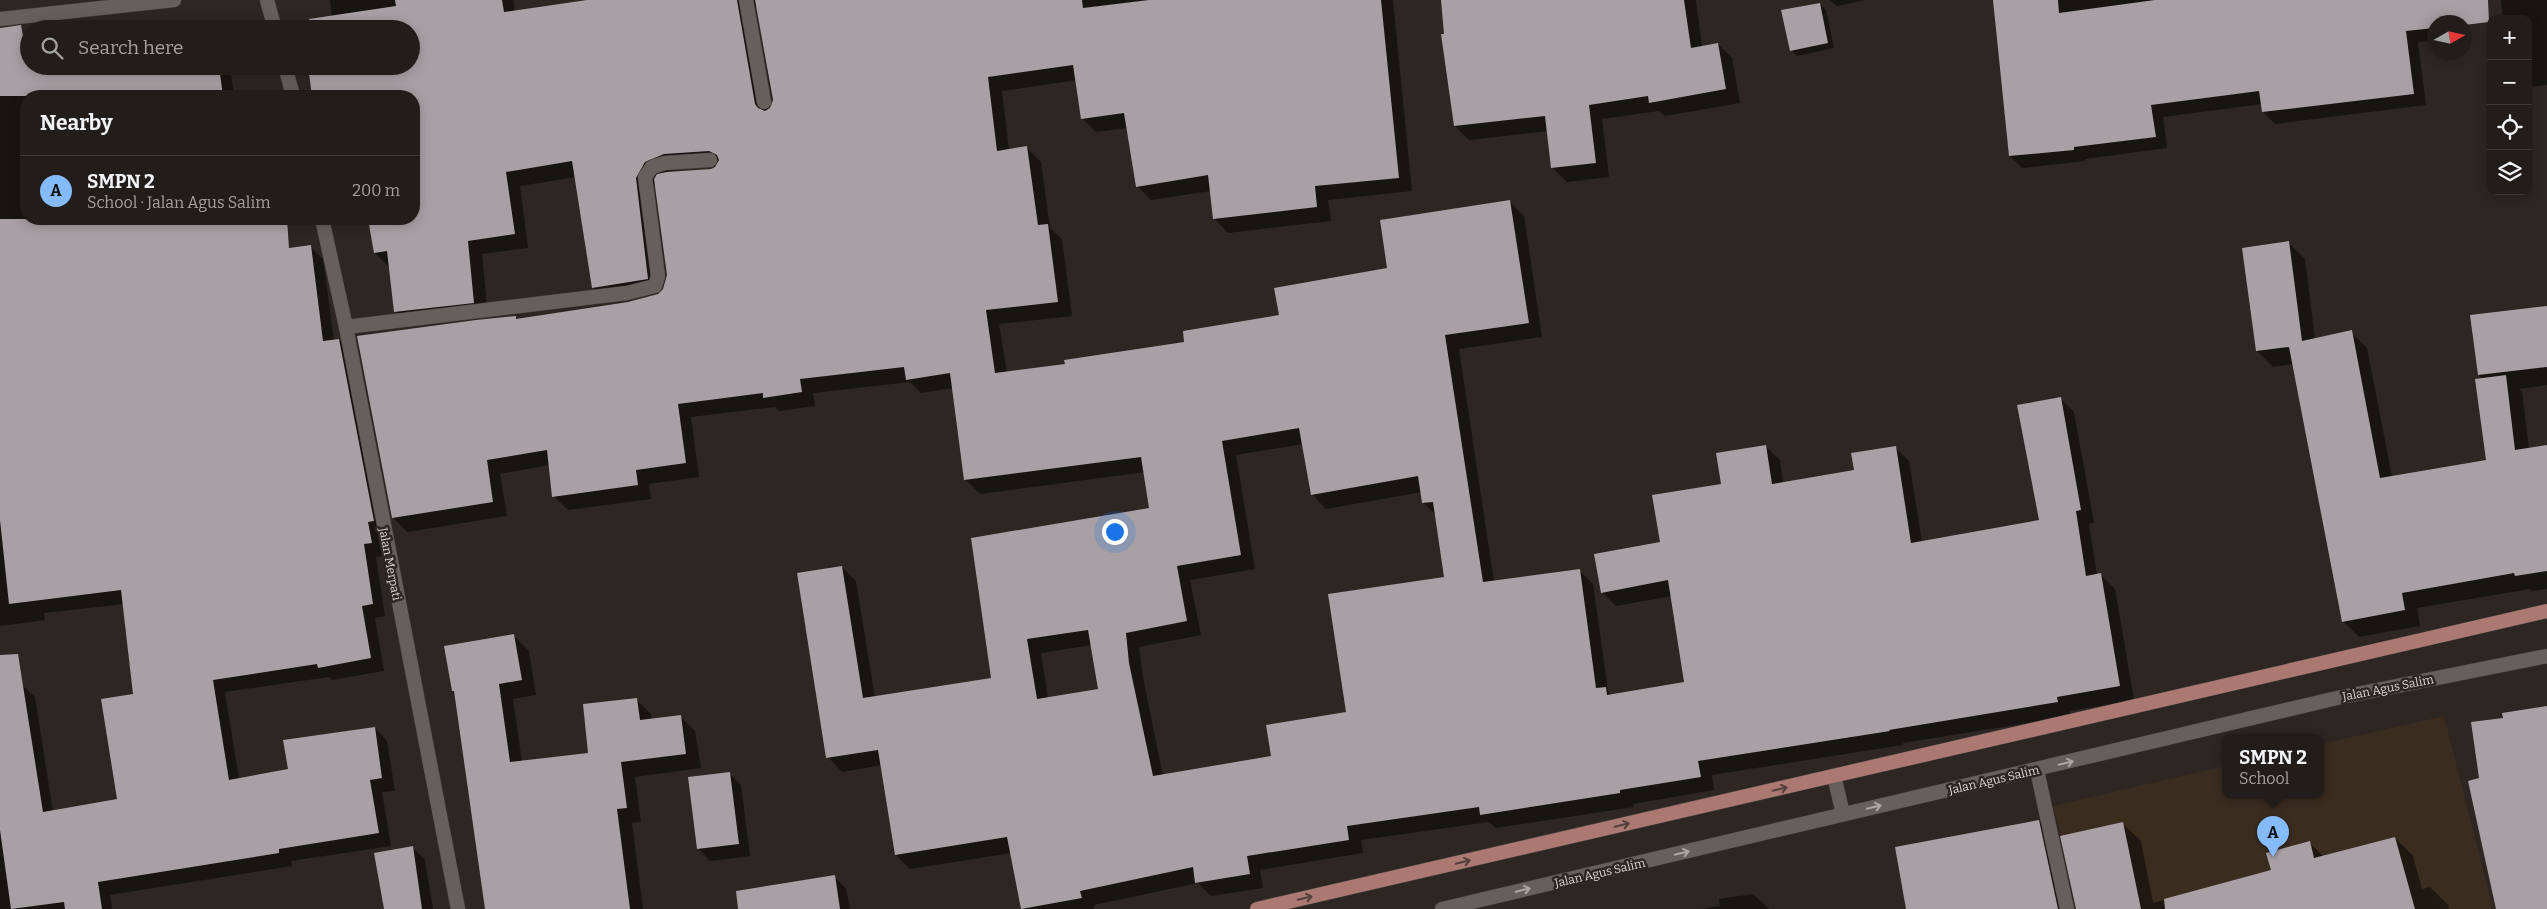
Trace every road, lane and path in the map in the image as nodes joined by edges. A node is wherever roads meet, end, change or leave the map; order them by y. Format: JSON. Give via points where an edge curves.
{"nodes":[{"id":1,"x":174,"y":0,"type":"edge"},
{"id":2,"x":267,"y":0,"type":"edge"},
{"id":3,"x":746,"y":0,"type":"edge"},
{"id":4,"x":0,"y":19,"type":"edge"},
{"id":5,"x":273,"y":20,"type":"edge"},
{"id":6,"x":287,"y":75,"type":"edge"},
{"id":7,"x":291,"y":90,"type":"edge"},
{"id":8,"x":764,"y":102,"type":"dead end"},
{"id":9,"x":710,"y":160,"type":"dead end"},
{"id":10,"x":323,"y":225,"type":"edge"},
{"id":11,"x":346,"y":327,"type":"junction"},
{"id":12,"x":2547,"y":611,"type":"edge"},
{"id":13,"x":2547,"y":656,"type":"edge"},
{"id":14,"x":2037,"y":770,"type":"junction"},
{"id":15,"x":1834,"y":776,"type":"junction"},
{"id":16,"x":1843,"y":814,"type":"junction"},
{"id":17,"x":458,"y":909,"type":"edge"},
{"id":18,"x":1257,"y":909,"type":"edge"},
{"id":19,"x":1442,"y":909,"type":"edge"},
{"id":20,"x":2067,"y":909,"type":"edge"}],
"edges":[{"from":1,"to":4,"type":"main road"},
{"from":2,"to":5,"type":"main road"},
{"from":3,"to":8,"type":"main road"},
{"from":6,"to":7,"type":"main road"},
{"from":9,"to":11,"type":"main road","via":[[665,163],[652,167],[645,177],[658,276],[655,286],[627,293]]},
{"from":10,"to":11,"type":"main road","name":"Jalan Merpati"},
{"from":11,"to":17,"type":"main road","name":"Jalan Merpati"},
{"from":12,"to":15,"type":"main road"},
{"from":14,"to":13,"type":"main road","name":"Jalan Agus Salim","one_way":true,"via":[[2337,698]]},
{"from":16,"to":14,"type":"main road","name":"Jalan Agus Salim","one_way":true},
{"from":14,"to":20,"type":"main road"},
{"from":15,"to":16,"type":"main road"},
{"from":18,"to":15,"type":"main road","one_way":true},
{"from":19,"to":16,"type":"main road","name":"Jalan Agus Salim","one_way":true}]}
